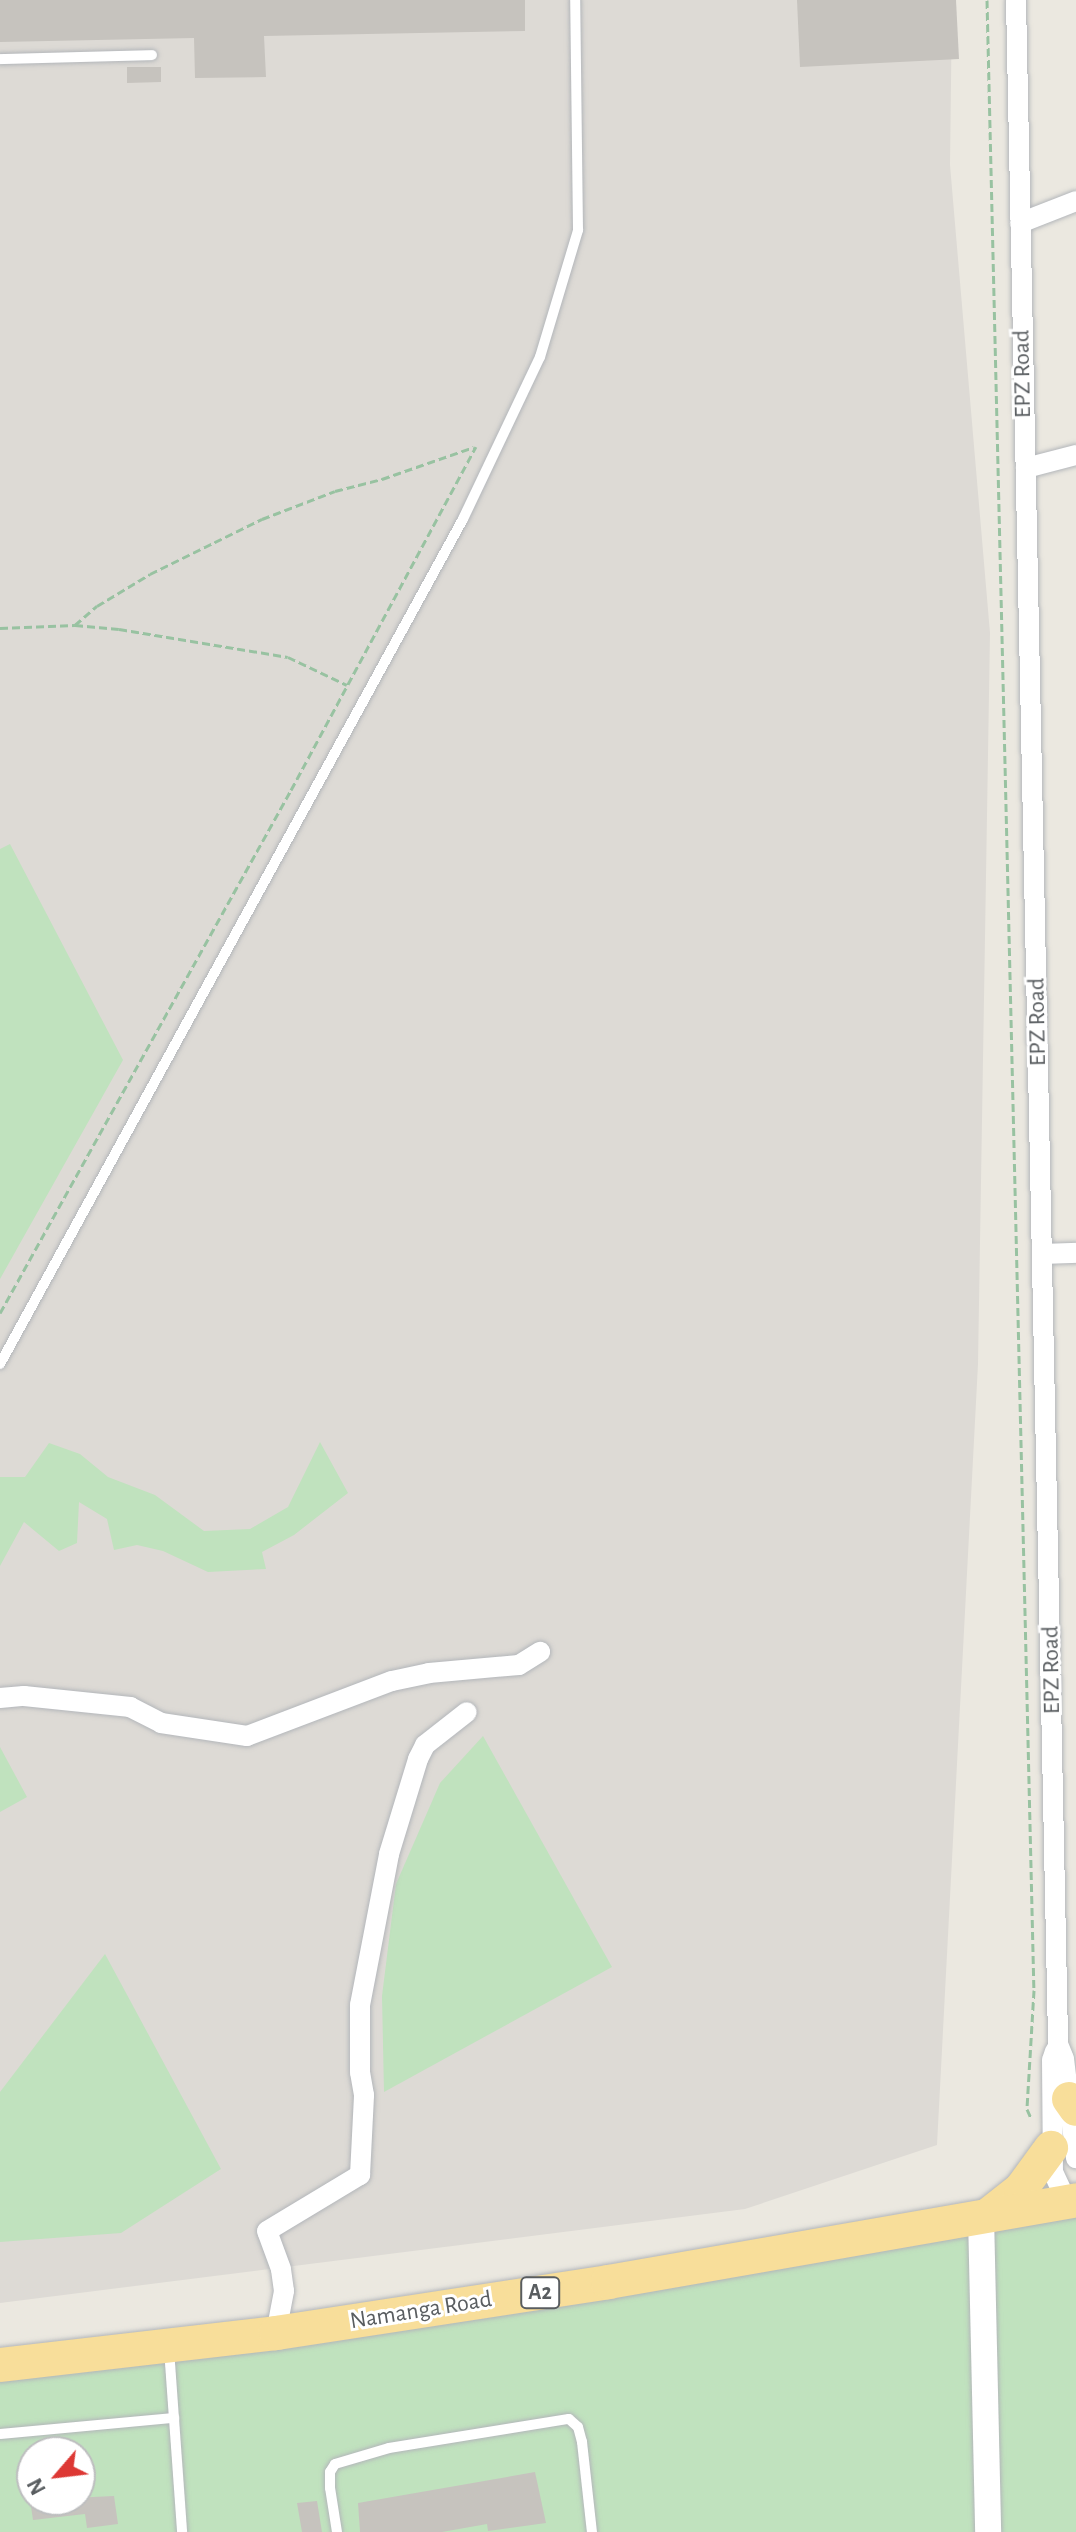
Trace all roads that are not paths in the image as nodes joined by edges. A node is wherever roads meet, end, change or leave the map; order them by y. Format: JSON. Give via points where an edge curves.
{"nodes":[{"id":1,"x":575,"y":0,"type":"edge"},
{"id":2,"x":1016,"y":0,"type":"edge"},
{"id":3,"x":152,"y":55,"type":"dead end"},
{"id":4,"x":0,"y":59,"type":"edge"},
{"id":5,"x":1076,"y":201,"type":"edge"},
{"id":6,"x":1020,"y":223,"type":"junction"},
{"id":7,"x":1076,"y":455,"type":"edge"},
{"id":8,"x":1026,"y":468,"type":"junction"},
{"id":9,"x":1076,"y":1253,"type":"edge"},
{"id":10,"x":1044,"y":1254,"type":"junction"},
{"id":11,"x":0,"y":1364,"type":"edge"},
{"id":12,"x":540,"y":1652,"type":"dead end"},
{"id":13,"x":0,"y":1698,"type":"edge"},
{"id":14,"x":467,"y":1712,"type":"dead end"},
{"id":15,"x":1067,"y":1991,"type":"edge"},
{"id":16,"x":1058,"y":2044,"type":"junction"},
{"id":17,"x":1072,"y":2104,"type":"edge"},
{"id":18,"x":1068,"y":2156,"type":"edge"},
{"id":19,"x":1072,"y":2201,"type":"edge"},
{"id":20,"x":984,"y":2216,"type":"junction"},
{"id":21,"x":276,"y":2333,"type":"junction"},
{"id":22,"x":169,"y":2347,"type":"junction"},
{"id":23,"x":0,"y":2365,"type":"edge"},
{"id":24,"x":174,"y":2418,"type":"junction"},
{"id":25,"x":0,"y":2434,"type":"edge"},
{"id":26,"x":182,"y":2532,"type":"edge"},
{"id":27,"x":337,"y":2532,"type":"edge"},
{"id":28,"x":592,"y":2532,"type":"edge"},
{"id":29,"x":988,"y":2532,"type":"edge"}],
"edges":[{"from":1,"to":11,"type":"lane","via":[[578,230],[540,357],[463,519]]},
{"from":2,"to":6,"type":"street","name":"EPZ Road"},
{"from":3,"to":4,"type":"lane"},
{"from":5,"to":6,"type":"street"},
{"from":6,"to":8,"type":"street","name":"EPZ Road"},
{"from":7,"to":8,"type":"street"},
{"from":8,"to":10,"type":"street","name":"EPZ Road"},
{"from":9,"to":10,"type":"street"},
{"from":10,"to":15,"type":"street","name":"EPZ Road"},
{"from":12,"to":13,"type":"street","via":[[519,1665],[392,1681],[247,1736],[161,1723],[130,1707]]},
{"from":14,"to":21,"type":"street","via":[[425,1745],[389,1854],[360,2005],[360,2175],[267,2231],[284,2291]]},
{"from":15,"to":16,"type":"street","name":"EPZ Road"},
{"from":16,"to":17,"type":"street","name":"EPZ Road"},
{"from":16,"to":18,"type":"street","name":"EPZ Road","via":[[1052,2060]]},
{"from":17,"to":18,"type":"street","name":"EPZ Road"},
{"from":18,"to":19,"type":"street","name":"EPZ Road"},
{"from":18,"to":19,"type":"street","name":"EPZ Road","via":[[1053,2172]]},
{"from":18,"to":20,"type":"highway"},
{"from":19,"to":20,"type":"highway","name":"Namanga Road","number":"A2"},
{"from":20,"to":21,"type":"highway","name":"Namanga Road","number":"A2"},
{"from":20,"to":29,"type":"street"},
{"from":21,"to":22,"type":"highway","name":"Namanga Road","number":"A2"},
{"from":22,"to":23,"type":"highway","name":"Namanga Road","number":"A2"},
{"from":22,"to":24,"type":"lane"},
{"from":24,"to":25,"type":"lane"},
{"from":24,"to":26,"type":"lane"},
{"from":27,"to":28,"type":"lane","via":[[330,2488],[335,2464],[389,2448],[569,2419],[582,2442]]}]}
